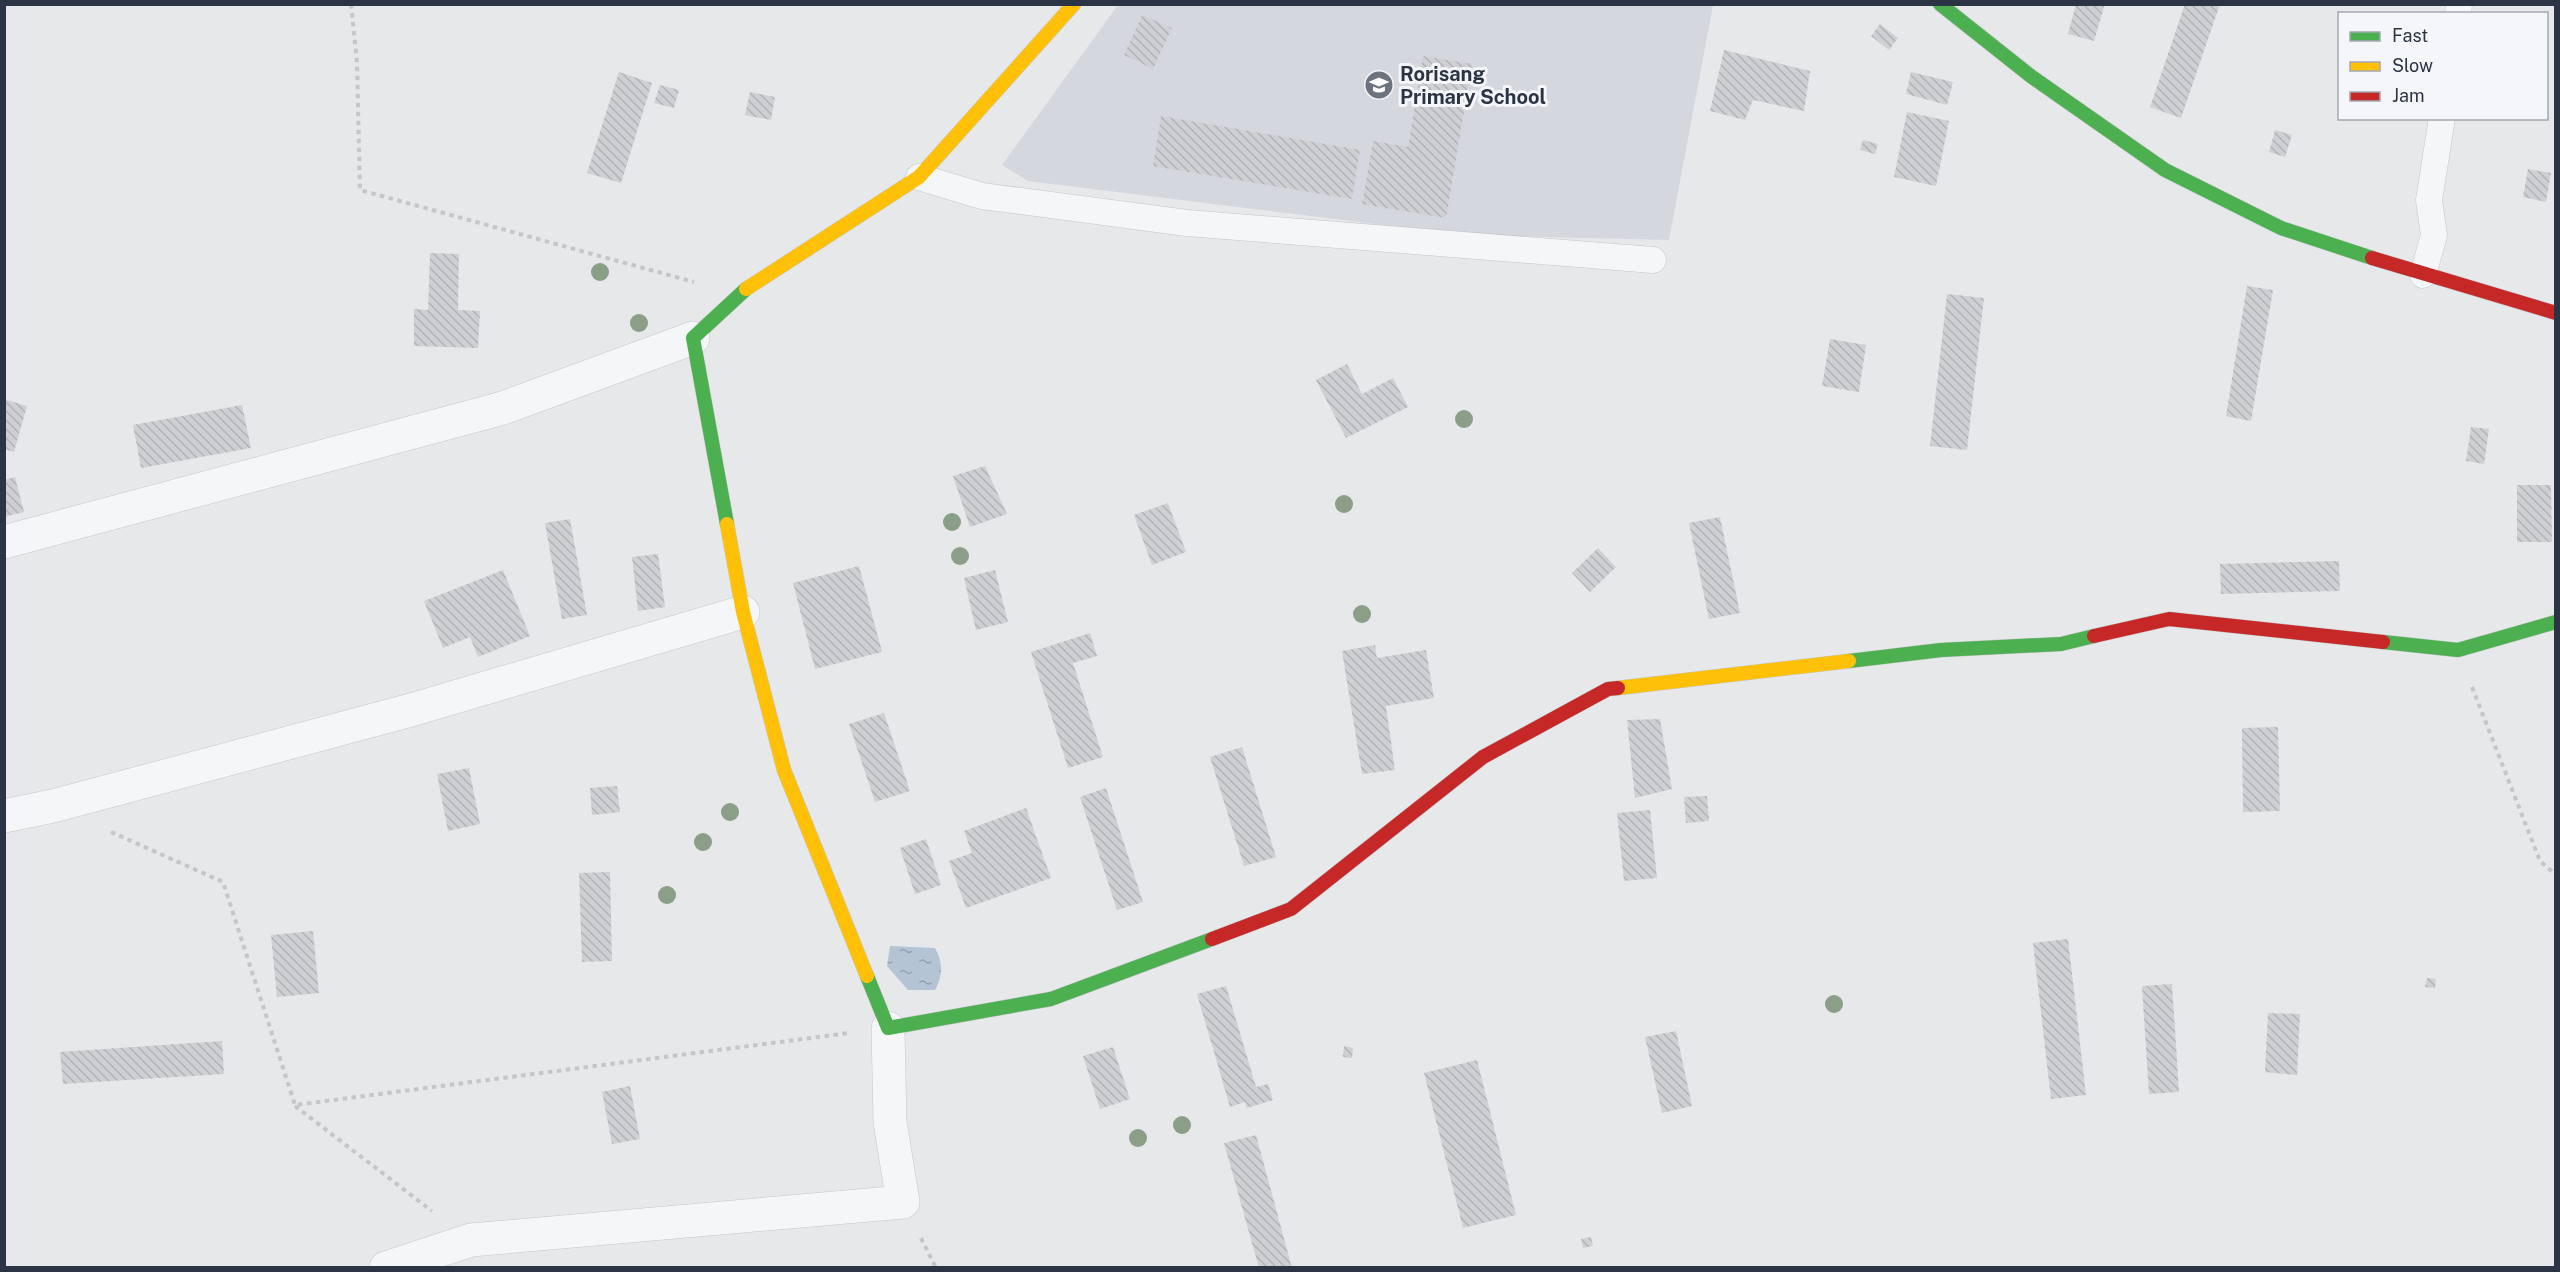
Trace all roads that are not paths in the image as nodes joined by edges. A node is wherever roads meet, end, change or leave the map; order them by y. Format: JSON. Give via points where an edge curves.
{"nodes":[{"id":1,"x":1074,"y":4,"type":"edge"},
{"id":2,"x":1940,"y":4,"type":"edge"},
{"id":3,"x":2442,"y":120,"type":"edge"},
{"id":4,"x":919,"y":177,"type":"junction"},
{"id":5,"x":1653,"y":260,"type":"dead end"},
{"id":6,"x":2422,"y":275,"type":"junction"},
{"id":7,"x":2556,"y":313,"type":"edge"},
{"id":8,"x":693,"y":338,"type":"junction"},
{"id":9,"x":4,"y":542,"type":"edge"},
{"id":10,"x":743,"y":612,"type":"junction"},
{"id":11,"x":2556,"y":622,"type":"edge"},
{"id":12,"x":4,"y":816,"type":"edge"},
{"id":13,"x":888,"y":1028,"type":"junction"},
{"id":14,"x":386,"y":1268,"type":"edge"}],
"edges":[{"from":1,"to":4,"type":"street"},
{"from":2,"to":6,"type":"street","via":[[2032,77],[2165,170],[2281,228]]},
{"from":3,"to":6,"type":"lane","via":[[2429,200],[2434,235]]},
{"from":4,"to":5,"type":"lane","via":[[982,196],[1187,222]]},
{"from":4,"to":8,"type":"street","via":[[738,294]]},
{"from":6,"to":7,"type":"street"},
{"from":8,"to":9,"type":"street","via":[[503,408]]},
{"from":8,"to":10,"type":"street"},
{"from":10,"to":12,"type":"street","via":[[411,710]]},
{"from":10,"to":13,"type":"street","via":[[784,770]]},
{"from":11,"to":13,"type":"street","via":[[2458,650],[2169,619],[2061,644],[1941,650],[1608,689],[1483,757],[1291,909],[1051,999]]},
{"from":13,"to":14,"type":"street","via":[[890,1122],[903,1202],[471,1240]]}]}
